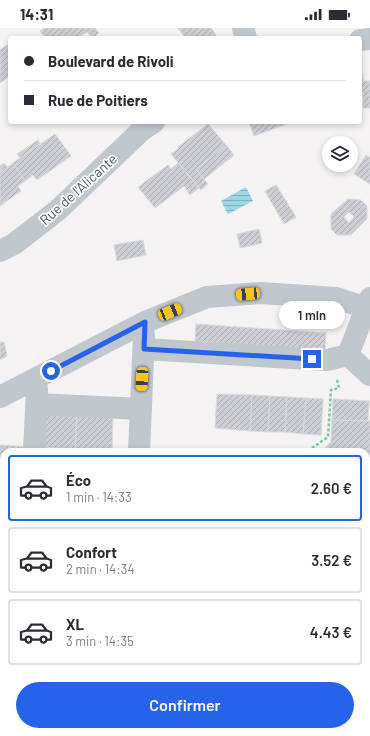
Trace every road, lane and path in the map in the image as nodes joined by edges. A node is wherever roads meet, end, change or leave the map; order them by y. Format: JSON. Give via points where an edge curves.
{"nodes":[{"id":1,"x":151,"y":124,"type":"edge"},
{"id":2,"x":0,"y":251,"type":"edge"},
{"id":3,"x":369,"y":305,"type":"edge"},
{"id":4,"x":145,"y":322,"type":"junction"},
{"id":5,"x":144,"y":349,"type":"junction"},
{"id":6,"x":341,"y":357,"type":"junction"},
{"id":7,"x":370,"y":375,"type":"edge"},
{"id":8,"x":38,"y":378,"type":"junction"},
{"id":9,"x":0,"y":397,"type":"edge"},
{"id":10,"x":37,"y":404,"type":"junction"},
{"id":11,"x":141,"y":409,"type":"junction"},
{"id":12,"x":34,"y":448,"type":"edge"},
{"id":13,"x":139,"y":448,"type":"edge"},
{"id":14,"x":312,"y":448,"type":"dead end"}],
"edges":[{"from":1,"to":2,"type":"street","name":"Rue de l'Alicante","via":[[58,210],[14,244]]},
{"from":3,"to":4,"type":"street","via":[[336,298],[261,293],[207,297]]},
{"from":3,"to":6,"type":"street"},
{"from":4,"to":5,"type":"street"},
{"from":4,"to":8,"type":"street"},
{"from":5,"to":6,"type":"street","via":[[327,360]]},
{"from":5,"to":11,"type":"street"},
{"from":6,"to":7,"type":"street"},
{"from":6,"to":14,"type":"path","via":[[339,388],[331,390],[328,437]]},
{"from":8,"to":9,"type":"street"},
{"from":8,"to":10,"type":"street"},
{"from":10,"to":11,"type":"street"},
{"from":10,"to":12,"type":"street"},
{"from":11,"to":13,"type":"street"}]}
